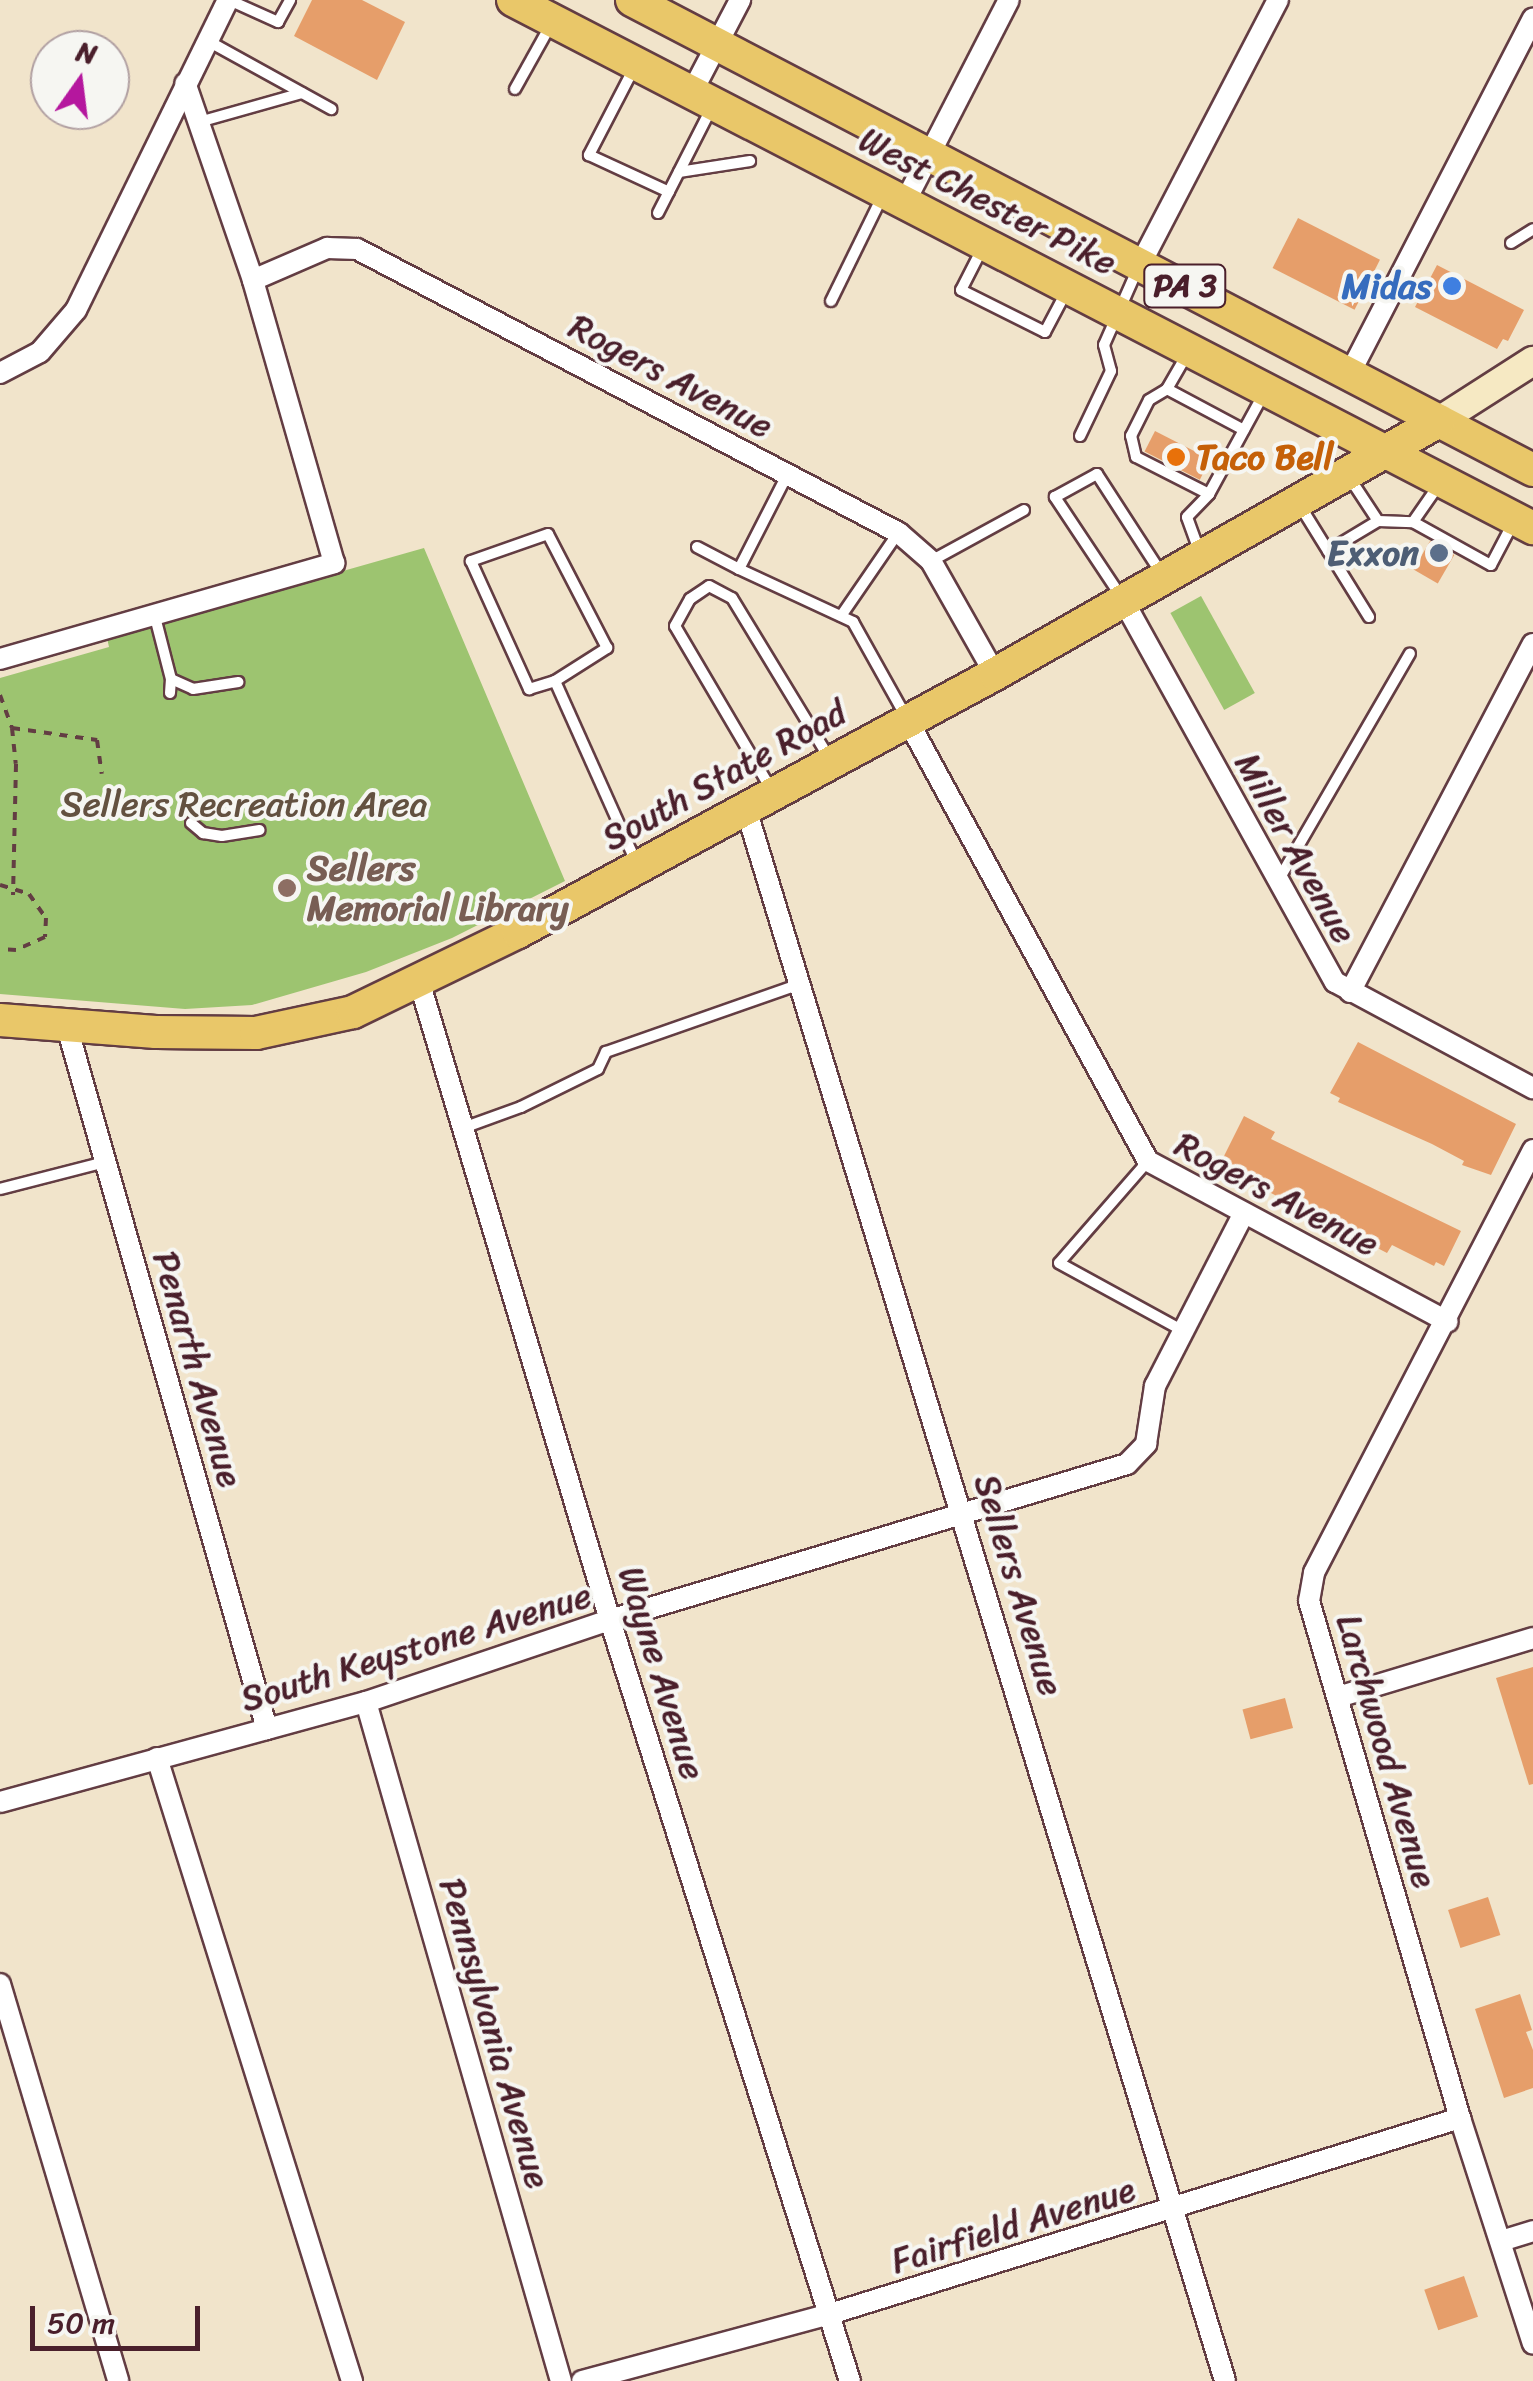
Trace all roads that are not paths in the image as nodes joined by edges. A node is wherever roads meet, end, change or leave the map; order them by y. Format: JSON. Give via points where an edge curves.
{"nodes":[{"id":1,"x":228,"y":0,"type":"edge"},
{"id":2,"x":290,"y":0,"type":"edge"},
{"id":3,"x":513,"y":0,"type":"edge"},
{"id":4,"x":632,"y":0,"type":"edge"},
{"id":5,"x":740,"y":0,"type":"edge"},
{"id":6,"x":1010,"y":0,"type":"edge"},
{"id":7,"x":1278,"y":0,"type":"edge"},
{"id":8,"x":1533,"y":18,"type":"edge"},
{"id":9,"x":553,"y":21,"type":"junction"},
{"id":10,"x":207,"y":41,"type":"junction"},
{"id":11,"x":717,"y":44,"type":"junction"},
{"id":12,"x":636,"y":64,"type":"junction"},
{"id":13,"x":186,"y":83,"type":"junction"},
{"id":14,"x":515,"y":89,"type":"dead end"},
{"id":15,"x":302,"y":92,"type":"junction"},
{"id":16,"x":703,"y":98,"type":"junction"},
{"id":17,"x":331,"y":108,"type":"dead end"},
{"id":18,"x":199,"y":122,"type":"junction"},
{"id":19,"x":930,"y":154,"type":"junction"},
{"id":20,"x":750,"y":162,"type":"dead end"},
{"id":21,"x":679,"y":172,"type":"junction"},
{"id":22,"x":669,"y":192,"type":"junction"},
{"id":23,"x":895,"y":197,"type":"junction"},
{"id":24,"x":658,"y":214,"type":"dead end"},
{"id":25,"x":1533,"y":228,"type":"edge"},
{"id":26,"x":1511,"y":243,"type":"dead end"},
{"id":27,"x":985,"y":244,"type":"junction"},
{"id":28,"x":1140,"y":263,"type":"junction"},
{"id":29,"x":254,"y":280,"type":"junction"},
{"id":30,"x":1068,"y":287,"type":"junction"},
{"id":31,"x":831,"y":302,"type":"dead end"},
{"id":32,"x":1115,"y":311,"type":"junction"},
{"id":33,"x":1190,"y":350,"type":"junction"},
{"id":34,"x":1533,"y":361,"type":"edge"},
{"id":35,"x":0,"y":373,"type":"edge"},
{"id":36,"x":1350,"y":373,"type":"junction"},
{"id":37,"x":1167,"y":389,"type":"junction"},
{"id":38,"x":1266,"y":390,"type":"junction"},
{"id":39,"x":1439,"y":421,"type":"junction"},
{"id":40,"x":1244,"y":430,"type":"junction"},
{"id":41,"x":1080,"y":436,"type":"dead end"},
{"id":42,"x":1386,"y":452,"type":"junction"},
{"id":43,"x":1533,"y":470,"type":"edge"},
{"id":44,"x":787,"y":474,"type":"junction"},
{"id":45,"x":1347,"y":474,"type":"junction"},
{"id":46,"x":1442,"y":481,"type":"junction"},
{"id":47,"x":1209,"y":494,"type":"junction"},
{"id":48,"x":1298,"y":504,"type":"junction"},
{"id":49,"x":1024,"y":510,"type":"dead end"},
{"id":50,"x":1378,"y":520,"type":"junction"},
{"id":51,"x":1413,"y":522,"type":"junction"},
{"id":52,"x":1524,"y":524,"type":"edge"},
{"id":53,"x":899,"y":532,"type":"junction"},
{"id":54,"x":697,"y":547,"type":"dead end"},
{"id":55,"x":1328,"y":551,"type":"junction"},
{"id":56,"x":1202,"y":557,"type":"junction"},
{"id":57,"x":931,"y":561,"type":"junction"},
{"id":58,"x":739,"y":569,"type":"junction"},
{"id":59,"x":1164,"y":578,"type":"junction"},
{"id":60,"x":1123,"y":600,"type":"junction"},
{"id":61,"x":154,"y":613,"type":"junction"},
{"id":62,"x":841,"y":616,"type":"junction"},
{"id":63,"x":1369,"y":617,"type":"dead end"},
{"id":64,"x":1531,"y":652,"type":"edge"},
{"id":65,"x":1410,"y":653,"type":"dead end"},
{"id":66,"x":0,"y":659,"type":"edge"},
{"id":67,"x":995,"y":674,"type":"junction"},
{"id":68,"x":171,"y":679,"type":"junction"},
{"id":69,"x":555,"y":681,"type":"junction"},
{"id":70,"x":238,"y":682,"type":"dead end"},
{"id":71,"x":170,"y":693,"type":"dead end"},
{"id":72,"x":908,"y":721,"type":"junction"},
{"id":73,"x":832,"y":762,"type":"junction"},
{"id":74,"x":760,"y":802,"type":"junction"},
{"id":75,"x":192,"y":822,"type":"dead end"},
{"id":76,"x":260,"y":830,"type":"dead end"},
{"id":77,"x":638,"y":868,"type":"junction"},
{"id":78,"x":1278,"y":882,"type":"junction"},
{"id":79,"x":419,"y":981,"type":"junction"},
{"id":80,"x":800,"y":984,"type":"junction"},
{"id":81,"x":1350,"y":992,"type":"junction"},
{"id":82,"x":0,"y":1020,"type":"edge"},
{"id":83,"x":67,"y":1026,"type":"junction"},
{"id":84,"x":1533,"y":1088,"type":"edge"},
{"id":85,"x":463,"y":1128,"type":"junction"},
{"id":86,"x":1533,"y":1150,"type":"edge"},
{"id":87,"x":106,"y":1162,"type":"junction"},
{"id":88,"x":1148,"y":1162,"type":"junction"},
{"id":89,"x":0,"y":1189,"type":"edge"},
{"id":90,"x":1243,"y":1215,"type":"junction"},
{"id":91,"x":1448,"y":1322,"type":"junction"},
{"id":92,"x":1183,"y":1331,"type":"junction"},
{"id":93,"x":964,"y":1515,"type":"junction"},
{"id":94,"x":610,"y":1620,"type":"junction"},
{"id":95,"x":1533,"y":1638,"type":"edge"},
{"id":96,"x":1338,"y":1697,"type":"junction"},
{"id":97,"x":366,"y":1702,"type":"junction"},
{"id":98,"x":267,"y":1729,"type":"junction"},
{"id":99,"x":157,"y":1758,"type":"junction"},
{"id":100,"x":0,"y":1802,"type":"edge"},
{"id":101,"x":0,"y":1984,"type":"edge"},
{"id":102,"x":1460,"y":2118,"type":"junction"},
{"id":103,"x":1172,"y":2210,"type":"junction"},
{"id":104,"x":1533,"y":2231,"type":"edge"},
{"id":105,"x":1501,"y":2241,"type":"junction"},
{"id":106,"x":830,"y":2314,"type":"junction"},
{"id":107,"x":1533,"y":2344,"type":"edge"},
{"id":108,"x":118,"y":2381,"type":"edge"},
{"id":109,"x":352,"y":2381,"type":"edge"},
{"id":110,"x":562,"y":2381,"type":"edge"},
{"id":111,"x":582,"y":2381,"type":"edge"},
{"id":112,"x":850,"y":2381,"type":"edge"},
{"id":113,"x":1225,"y":2381,"type":"edge"}],
"edges":[{"from":1,"to":2,"type":"lane","via":[[278,22]]},
{"from":1,"to":10,"type":"street"},
{"from":3,"to":9,"type":"main road","name":"West Chester Pike","number":"PA 3"},
{"from":4,"to":11,"type":"main road","name":"West Chester Pike","number":"PA 3"},
{"from":5,"to":11,"type":"street"},
{"from":6,"to":19,"type":"street"},
{"from":7,"to":28,"type":"street"},
{"from":8,"to":36,"type":"street"},
{"from":9,"to":12,"type":"main road","name":"West Chester Pike","number":"PA 3"},
{"from":9,"to":14,"type":"lane"},
{"from":10,"to":13,"type":"street"},
{"from":10,"to":15,"type":"lane"},
{"from":11,"to":16,"type":"street"},
{"from":11,"to":19,"type":"main road","name":"West Chester Pike","number":"PA 3"},
{"from":12,"to":16,"type":"main road","name":"West Chester Pike","number":"PA 3"},
{"from":12,"to":22,"type":"lane","via":[[589,155]]},
{"from":13,"to":18,"type":"street"},
{"from":13,"to":35,"type":"street","via":[[76,310],[40,352]]},
{"from":15,"to":17,"type":"lane"},
{"from":15,"to":18,"type":"lane"},
{"from":16,"to":21,"type":"lane"},
{"from":16,"to":23,"type":"main road","name":"West Chester Pike","number":"PA 3"},
{"from":18,"to":29,"type":"street"},
{"from":19,"to":23,"type":"street"},
{"from":19,"to":28,"type":"main road","name":"West Chester Pike","number":"PA 3"},
{"from":20,"to":21,"type":"lane"},
{"from":21,"to":22,"type":"lane"},
{"from":22,"to":24,"type":"lane"},
{"from":23,"to":27,"type":"main road","name":"West Chester Pike","number":"PA 3"},
{"from":23,"to":31,"type":"lane"},
{"from":25,"to":26,"type":"lane"},
{"from":27,"to":30,"type":"main road","name":"West Chester Pike","number":"PA 3"},
{"from":27,"to":30,"type":"lane","via":[[961,290],[1045,332]]},
{"from":28,"to":32,"type":"lane"},
{"from":28,"to":36,"type":"main road","name":"West Chester Pike","number":"PA 3"},
{"from":29,"to":44,"type":"street","name":"Rogers Avenue","via":[[328,248],[357,249]]},
{"from":29,"to":61,"type":"street","via":[[334,563]]},
{"from":30,"to":32,"type":"main road","name":"West Chester Pike","number":"PA 3"},
{"from":32,"to":33,"type":"main road","name":"West Chester Pike","number":"PA 3"},
{"from":32,"to":41,"type":"lane","via":[[1104,345],[1112,371]]},
{"from":33,"to":37,"type":"lane"},
{"from":33,"to":38,"type":"main road","name":"West Chester Pike","number":"PA 3"},
{"from":34,"to":39,"type":"main road"},
{"from":36,"to":39,"type":"main road","name":"West Chester Pike","number":"PA 3"},
{"from":37,"to":40,"type":"lane"},
{"from":37,"to":47,"type":"lane","via":[[1148,400],[1130,436],[1136,457]]},
{"from":38,"to":40,"type":"lane"},
{"from":38,"to":42,"type":"main road","name":"West Chester Pike","number":"PA 3"},
{"from":39,"to":42,"type":"main road","name":"South State Road"},
{"from":39,"to":43,"type":"main road","name":"West Chester Pike","number":"PA 3"},
{"from":40,"to":47,"type":"lane"},
{"from":42,"to":45,"type":"main road","name":"South State Road"},
{"from":42,"to":46,"type":"main road","name":"West Chester Pike","number":"PA 3"},
{"from":44,"to":53,"type":"street","name":"Rogers Avenue"},
{"from":44,"to":58,"type":"lane"},
{"from":45,"to":48,"type":"main road","name":"South State Road"},
{"from":45,"to":50,"type":"lane"},
{"from":46,"to":51,"type":"lane"},
{"from":46,"to":52,"type":"main road","name":"West Chester Pike","number":"PA 3"},
{"from":47,"to":56,"type":"lane","via":[[1187,516]]},
{"from":48,"to":55,"type":"lane"},
{"from":48,"to":56,"type":"main road","name":"South State Road"},
{"from":49,"to":57,"type":"lane"},
{"from":50,"to":51,"type":"lane"},
{"from":50,"to":55,"type":"lane"},
{"from":51,"to":52,"type":"lane","via":[[1491,565]]},
{"from":53,"to":57,"type":"street","name":"Rogers Avenue"},
{"from":53,"to":62,"type":"lane"},
{"from":54,"to":58,"type":"lane"},
{"from":55,"to":63,"type":"lane"},
{"from":56,"to":59,"type":"main road","name":"South State Road"},
{"from":57,"to":67,"type":"street","name":"Rogers Avenue"},
{"from":58,"to":62,"type":"lane"},
{"from":59,"to":60,"type":"main road","name":"South State Road"},
{"from":59,"to":60,"type":"lane","via":[[1097,474],[1055,496]]},
{"from":60,"to":67,"type":"main road","name":"South State Road"},
{"from":60,"to":78,"type":"street","name":"Miller Avenue"},
{"from":61,"to":66,"type":"street"},
{"from":61,"to":68,"type":"lane"},
{"from":62,"to":72,"type":"lane","via":[[853,622]]},
{"from":64,"to":81,"type":"street"},
{"from":65,"to":78,"type":"lane"},
{"from":67,"to":72,"type":"main road","name":"South State Road"},
{"from":68,"to":70,"type":"lane","via":[[193,689]]},
{"from":68,"to":71,"type":"lane"},
{"from":69,"to":69,"type":"lane","via":[[529,689],[471,561],[548,534],[607,648]]},
{"from":69,"to":77,"type":"lane"},
{"from":72,"to":73,"type":"main road","name":"South State Road"},
{"from":72,"to":88,"type":"street","name":"Rogers Avenue"},
{"from":73,"to":74,"type":"main road","name":"South State Road"},
{"from":73,"to":74,"type":"lane","via":[[732,598],[709,586],[690,600],[675,626]]},
{"from":74,"to":77,"type":"main road","name":"South State Road"},
{"from":74,"to":80,"type":"street","name":"Sellers Avenue"},
{"from":75,"to":76,"type":"lane","via":[[222,836]]},
{"from":77,"to":79,"type":"main road","name":"South State Road"},
{"from":78,"to":81,"type":"street","name":"Miller Avenue","via":[[1324,966]]},
{"from":79,"to":83,"type":"main road","name":"South State Road","via":[[353,1012],[256,1034]]},
{"from":79,"to":85,"type":"street","name":"Wayne Avenue"},
{"from":80,"to":85,"type":"lane","via":[[606,1052],[598,1069]]},
{"from":80,"to":93,"type":"street","name":"Sellers Avenue"},
{"from":81,"to":84,"type":"street","name":"Miller Avenue"},
{"from":82,"to":83,"type":"main road","name":"South State Road"},
{"from":83,"to":87,"type":"street","name":"Penarth Avenue"},
{"from":85,"to":94,"type":"street","name":"Wayne Avenue"},
{"from":86,"to":91,"type":"street","name":"Larchwood Avenue"},
{"from":87,"to":89,"type":"lane"},
{"from":87,"to":98,"type":"street","name":"Penarth Avenue"},
{"from":88,"to":90,"type":"street","name":"Rogers Avenue"},
{"from":88,"to":92,"type":"lane","via":[[1059,1263]]},
{"from":90,"to":91,"type":"street","name":"Rogers Avenue"},
{"from":90,"to":92,"type":"street"},
{"from":91,"to":96,"type":"street","name":"Larchwood Avenue","via":[[1310,1589]]},
{"from":92,"to":93,"type":"street","name":"South Keystone Avenue","via":[[1155,1386],[1146,1444],[1135,1459]]},
{"from":93,"to":94,"type":"street","name":"South Keystone Avenue"},
{"from":93,"to":103,"type":"street","name":"Sellers Avenue"},
{"from":94,"to":97,"type":"street","name":"South Keystone Avenue"},
{"from":94,"to":106,"type":"street","name":"Wayne Avenue"},
{"from":95,"to":96,"type":"street"},
{"from":96,"to":102,"type":"street","name":"Larchwood Avenue"},
{"from":97,"to":98,"type":"street","name":"South Keystone Avenue"},
{"from":97,"to":110,"type":"street","name":"Pennsylvania Avenue"},
{"from":98,"to":99,"type":"street","name":"South Keystone Avenue"},
{"from":99,"to":100,"type":"street","name":"South Keystone Avenue"},
{"from":99,"to":109,"type":"street"},
{"from":101,"to":108,"type":"street"},
{"from":102,"to":103,"type":"street","name":"Fairfield Avenue"},
{"from":102,"to":105,"type":"street","name":"Larchwood Avenue"},
{"from":103,"to":106,"type":"street","name":"Fairfield Avenue"},
{"from":103,"to":113,"type":"street","name":"Sellers Avenue"},
{"from":104,"to":105,"type":"street"},
{"from":105,"to":107,"type":"street","name":"Larchwood Avenue"},
{"from":106,"to":111,"type":"street","name":"Fairfield Avenue"},
{"from":106,"to":112,"type":"street","name":"Wayne Avenue"}]}
